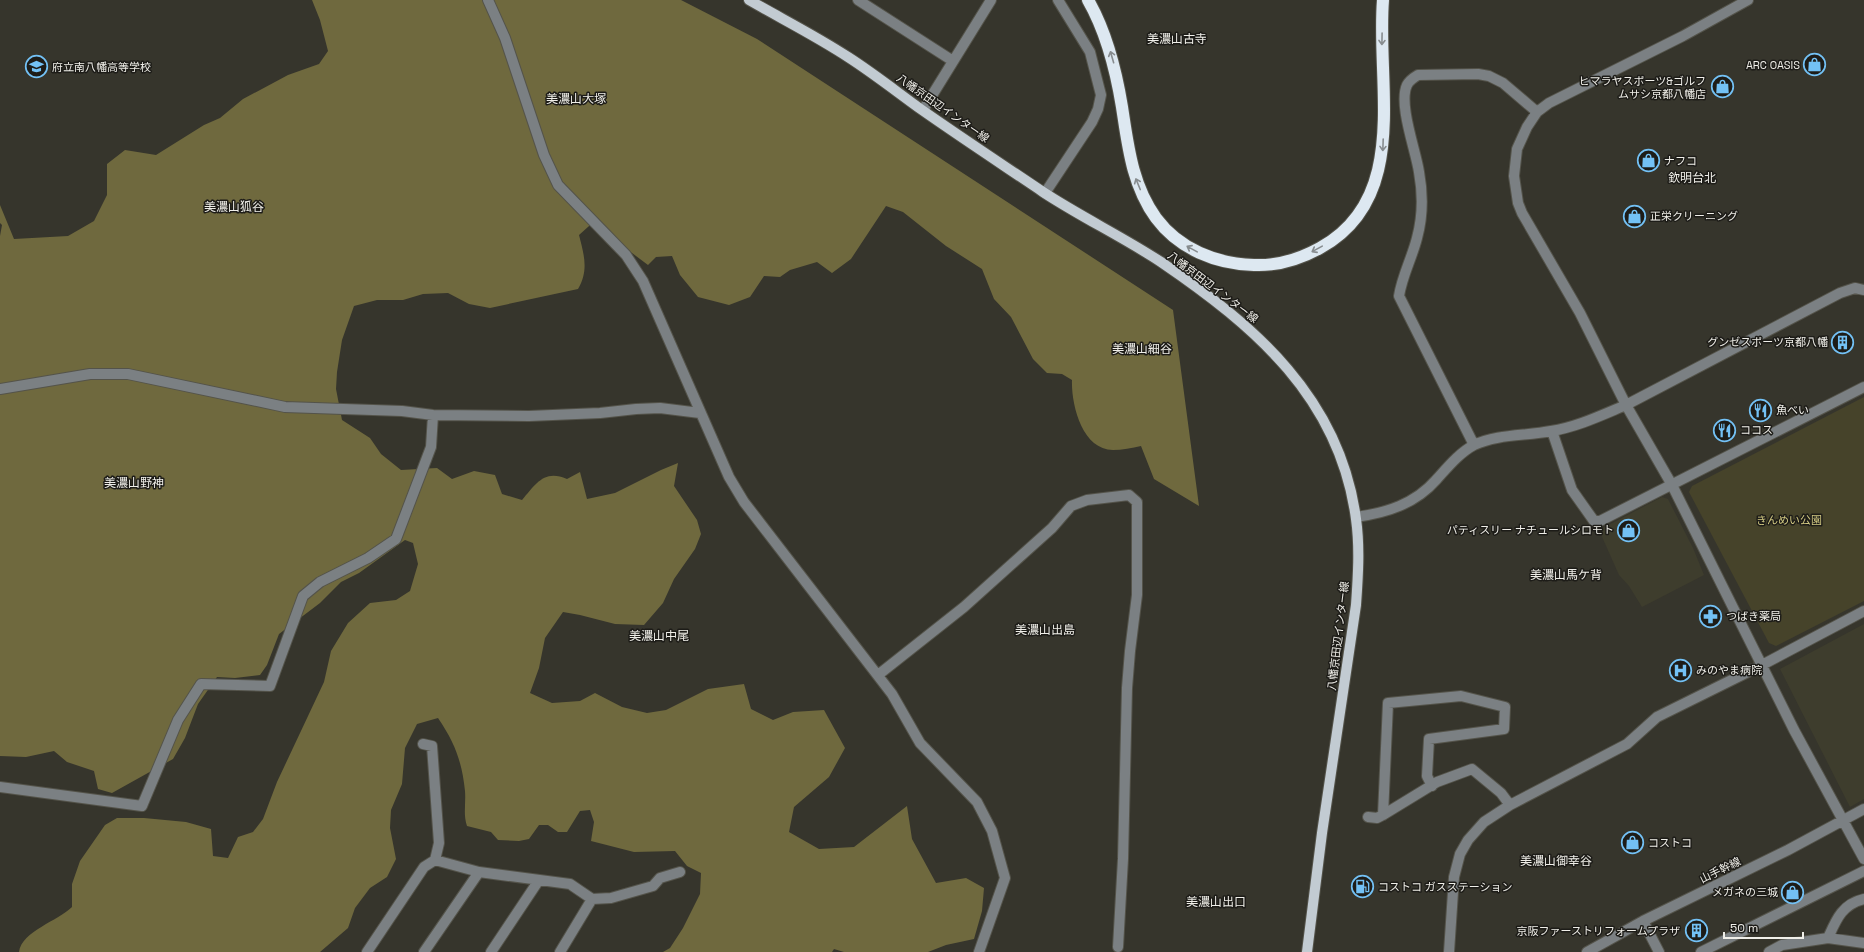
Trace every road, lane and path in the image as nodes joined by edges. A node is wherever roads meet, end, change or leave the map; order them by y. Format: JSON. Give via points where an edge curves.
{"nodes":[{"id":1,"x":488,"y":0,"type":"edge"},
{"id":2,"x":749,"y":0,"type":"edge"},
{"id":3,"x":858,"y":0,"type":"edge"},
{"id":4,"x":991,"y":0,"type":"edge"},
{"id":5,"x":1058,"y":0,"type":"edge"},
{"id":6,"x":1088,"y":0,"type":"edge"},
{"id":7,"x":1383,"y":0,"type":"edge"},
{"id":8,"x":1748,"y":0,"type":"edge"},
{"id":9,"x":953,"y":60,"type":"junction"},
{"id":10,"x":923,"y":110,"type":"junction"},
{"id":11,"x":1537,"y":112,"type":"junction"},
{"id":12,"x":1045,"y":193,"type":"junction"},
{"id":13,"x":1864,"y":290,"type":"edge"},
{"id":14,"x":1864,"y":387,"type":"edge"},
{"id":15,"x":0,"y":390,"type":"edge"},
{"id":16,"x":1626,"y":405,"type":"junction"},
{"id":17,"x":700,"y":413,"type":"junction"},
{"id":18,"x":433,"y":415,"type":"junction"},
{"id":19,"x":1552,"y":431,"type":"junction"},
{"id":20,"x":1474,"y":445,"type":"junction"},
{"id":21,"x":1672,"y":485,"type":"junction"},
{"id":22,"x":1356,"y":517,"type":"junction"},
{"id":23,"x":1864,"y":611,"type":"edge"},
{"id":24,"x":1762,"y":665,"type":"junction"},
{"id":25,"x":878,"y":675,"type":"junction"},
{"id":26,"x":423,"y":744,"type":"dead end"},
{"id":27,"x":1432,"y":786,"type":"junction"},
{"id":28,"x":0,"y":787,"type":"edge"},
{"id":29,"x":1510,"y":805,"type":"junction"},
{"id":30,"x":1864,"y":809,"type":"edge"},
{"id":31,"x":1383,"y":815,"type":"junction"},
{"id":32,"x":1368,"y":817,"type":"dead end"},
{"id":33,"x":1843,"y":820,"type":"junction"},
{"id":34,"x":1864,"y":859,"type":"edge"},
{"id":35,"x":435,"y":860,"type":"junction"},
{"id":36,"x":1864,"y":871,"type":"edge"},
{"id":37,"x":479,"y":872,"type":"junction"},
{"id":38,"x":680,"y":872,"type":"dead end"},
{"id":39,"x":539,"y":880,"type":"junction"},
{"id":40,"x":592,"y":899,"type":"junction"},
{"id":41,"x":1864,"y":899,"type":"edge"},
{"id":42,"x":1643,"y":921,"type":"junction"},
{"id":43,"x":1828,"y":938,"type":"junction"},
{"id":44,"x":1864,"y":943,"type":"edge"},
{"id":45,"x":1118,"y":947,"type":"dead end"},
{"id":46,"x":367,"y":952,"type":"edge"},
{"id":47,"x":424,"y":952,"type":"edge"},
{"id":48,"x":491,"y":952,"type":"edge"},
{"id":49,"x":560,"y":952,"type":"edge"},
{"id":50,"x":979,"y":952,"type":"edge"},
{"id":51,"x":1307,"y":952,"type":"edge"},
{"id":52,"x":1449,"y":952,"type":"edge"},
{"id":53,"x":1586,"y":952,"type":"edge"},
{"id":54,"x":1659,"y":952,"type":"edge"},
{"id":55,"x":1701,"y":952,"type":"edge"},
{"id":56,"x":1769,"y":952,"type":"edge"}],
"edges":[{"from":1,"to":17,"type":"street","via":[[505,38],[544,155],[558,185],[626,255],[643,281]]},
{"from":2,"to":10,"type":"main road","name":"八幡京田辺インター線","via":[[848,57]]},
{"from":3,"to":9,"type":"street"},
{"from":4,"to":9,"type":"street"},
{"from":5,"to":12,"type":"street","via":[[1090,52],[1101,95],[1092,122]]},
{"from":7,"to":6,"type":"highway","one_way":true,"via":[[1383,150],[1377,178],[1366,203],[1350,225],[1330,242],[1308,254],[1262,266],[1212,259],[1172,235],[1156,218],[1133,172],[1115,69],[1106,37]]},
{"from":8,"to":11,"type":"street","via":[[1683,36],[1549,103]]},
{"from":9,"to":10,"type":"street"},
{"from":10,"to":12,"type":"main road","name":"八幡京田辺インター線"},
{"from":11,"to":16,"type":"street","via":[[1517,149],[1514,176],[1518,203],[1580,313]]},
{"from":11,"to":20,"type":"street","via":[[1503,83],[1478,74],[1418,75],[1411,80],[1405,91],[1408,123],[1419,170],[1422,197],[1417,238],[1399,296]]},
{"from":12,"to":22,"type":"main road","name":"八幡京田辺インター線","via":[[1160,262],[1252,331],[1289,370],[1320,414],[1342,460]]},
{"from":13,"to":16,"type":"street","via":[[1855,288],[1840,294]]},
{"from":14,"to":21,"type":"street"},
{"from":15,"to":18,"type":"street","via":[[90,374],[128,374],[285,407],[402,411]]},
{"from":16,"to":19,"type":"street","via":[[1582,423]]},
{"from":16,"to":21,"type":"street"},
{"from":17,"to":18,"type":"street","via":[[660,408],[529,416]]},
{"from":17,"to":25,"type":"street","via":[[729,477],[744,502]]},
{"from":18,"to":28,"type":"street","via":[[431,447],[396,539],[368,558],[320,582],[303,596],[270,686],[201,684],[178,720],[142,806]]},
{"from":19,"to":20,"type":"street","via":[[1500,438]]},
{"from":19,"to":21,"type":"street","via":[[1572,490],[1594,521],[1600,522]]},
{"from":20,"to":22,"type":"street","via":[[1414,499],[1387,512]]},
{"from":21,"to":24,"type":"street"},
{"from":22,"to":51,"type":"main road","name":"八幡京田辺インター線","via":[[1356,605]]},
{"from":23,"to":24,"type":"street"},
{"from":24,"to":29,"type":"street","via":[[1657,717],[1627,744]]},
{"from":24,"to":33,"type":"street"},
{"from":25,"to":45,"type":"street","via":[[964,607],[1052,528],[1071,506],[1088,500],[1129,495],[1137,502],[1137,595],[1127,688]]},
{"from":25,"to":50,"type":"street","via":[[920,743],[977,802],[992,831],[1005,878]]},
{"from":26,"to":35,"type":"street","via":[[432,746],[439,843]]},
{"from":27,"to":29,"type":"street","via":[[1472,769],[1501,793]]},
{"from":27,"to":31,"type":"street"},
{"from":27,"to":31,"type":"street","via":[[1427,776],[1429,739],[1504,729],[1505,707],[1461,696],[1388,703]]},
{"from":29,"to":52,"type":"street","via":[[1484,822],[1460,854],[1454,877]]},
{"from":30,"to":33,"type":"street","name":"山手幹線"},
{"from":31,"to":32,"type":"street","via":[[1377,818]]},
{"from":33,"to":34,"type":"street"},
{"from":33,"to":42,"type":"street","name":"山手幹線"},
{"from":35,"to":37,"type":"street"},
{"from":35,"to":46,"type":"street","via":[[424,867]]},
{"from":36,"to":55,"type":"street"},
{"from":37,"to":39,"type":"street"},
{"from":37,"to":47,"type":"street"},
{"from":38,"to":40,"type":"street","via":[[660,878],[653,886],[611,898]]},
{"from":39,"to":40,"type":"street","via":[[570,884]]},
{"from":39,"to":48,"type":"street"},
{"from":40,"to":49,"type":"street"},
{"from":41,"to":43,"type":"street","via":[[1842,909]]},
{"from":42,"to":53,"type":"street","name":"山手幹線"},
{"from":42,"to":54,"type":"street"},
{"from":43,"to":44,"type":"street"},
{"from":43,"to":56,"type":"street","via":[[1782,945]]}]}
